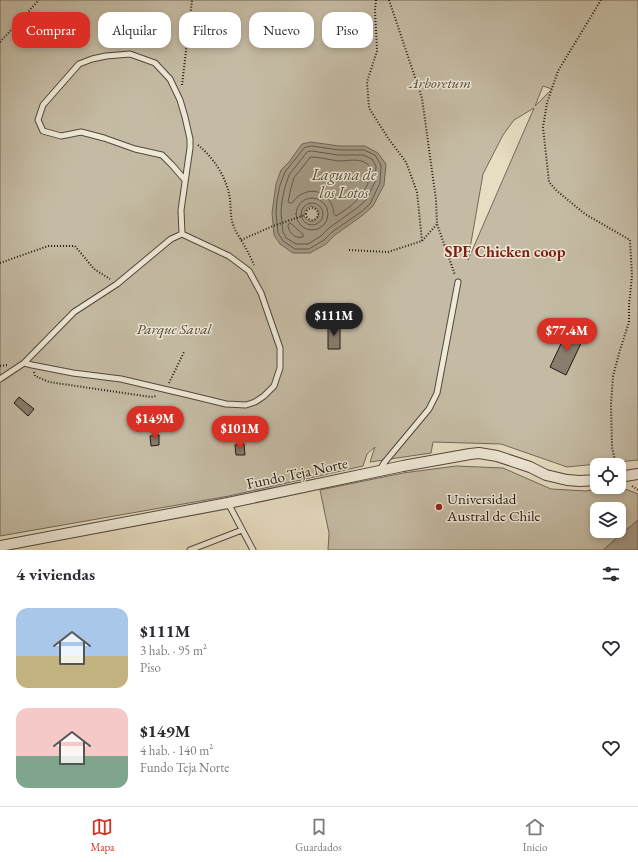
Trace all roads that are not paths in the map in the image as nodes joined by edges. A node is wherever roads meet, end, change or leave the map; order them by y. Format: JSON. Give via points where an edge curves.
{"nodes":[{"id":1,"x":185,"y":180,"type":"junction"},
{"id":2,"x":182,"y":234,"type":"junction"},
{"id":3,"x":458,"y":282,"type":"road end"},
{"id":4,"x":24,"y":362,"type":"junction"},
{"id":5,"x":0,"y":379,"type":"edge"},
{"id":6,"x":380,"y":471,"type":"junction"},
{"id":7,"x":638,"y":474,"type":"edge"},
{"id":8,"x":626,"y":477,"type":"edge"},
{"id":9,"x":590,"y":480,"type":"edge"},
{"id":10,"x":228,"y":503,"type":"junction"},
{"id":11,"x":242,"y":530,"type":"junction"},
{"id":12,"x":0,"y":546,"type":"edge"},
{"id":13,"x":190,"y":550,"type":"edge"},
{"id":14,"x":253,"y":550,"type":"edge"}],
"edges":[{"from":1,"to":1,"type":"lane","via":[[190,148],[185,117],[170,78],[155,63],[130,54],[92,59],[79,64],[43,105],[38,120],[43,131],[62,136],[81,132],[162,155]]},
{"from":1,"to":2,"type":"lane","via":[[181,210]]},
{"from":2,"to":4,"type":"lane","via":[[171,239],[117,284],[74,312]]},
{"from":2,"to":4,"type":"lane","via":[[229,256],[249,272],[261,293],[280,348],[280,368],[274,386],[264,396],[246,405],[226,404],[121,379],[73,373]]},
{"from":3,"to":6,"type":"lane","via":[[437,393],[429,408]]},
{"from":4,"to":5,"type":"lane"},
{"from":6,"to":9,"type":"street","name":"Fundo Teja Norte","via":[[479,453],[505,458],[555,478]]},
{"from":6,"to":10,"type":"street","name":"Fundo Teja Norte"},
{"from":7,"to":8,"type":"street"},
{"from":10,"to":11,"type":"lane"},
{"from":10,"to":12,"type":"street","name":"Fundo Teja Norte"},
{"from":11,"to":13,"type":"lane"},
{"from":11,"to":14,"type":"lane"}]}
